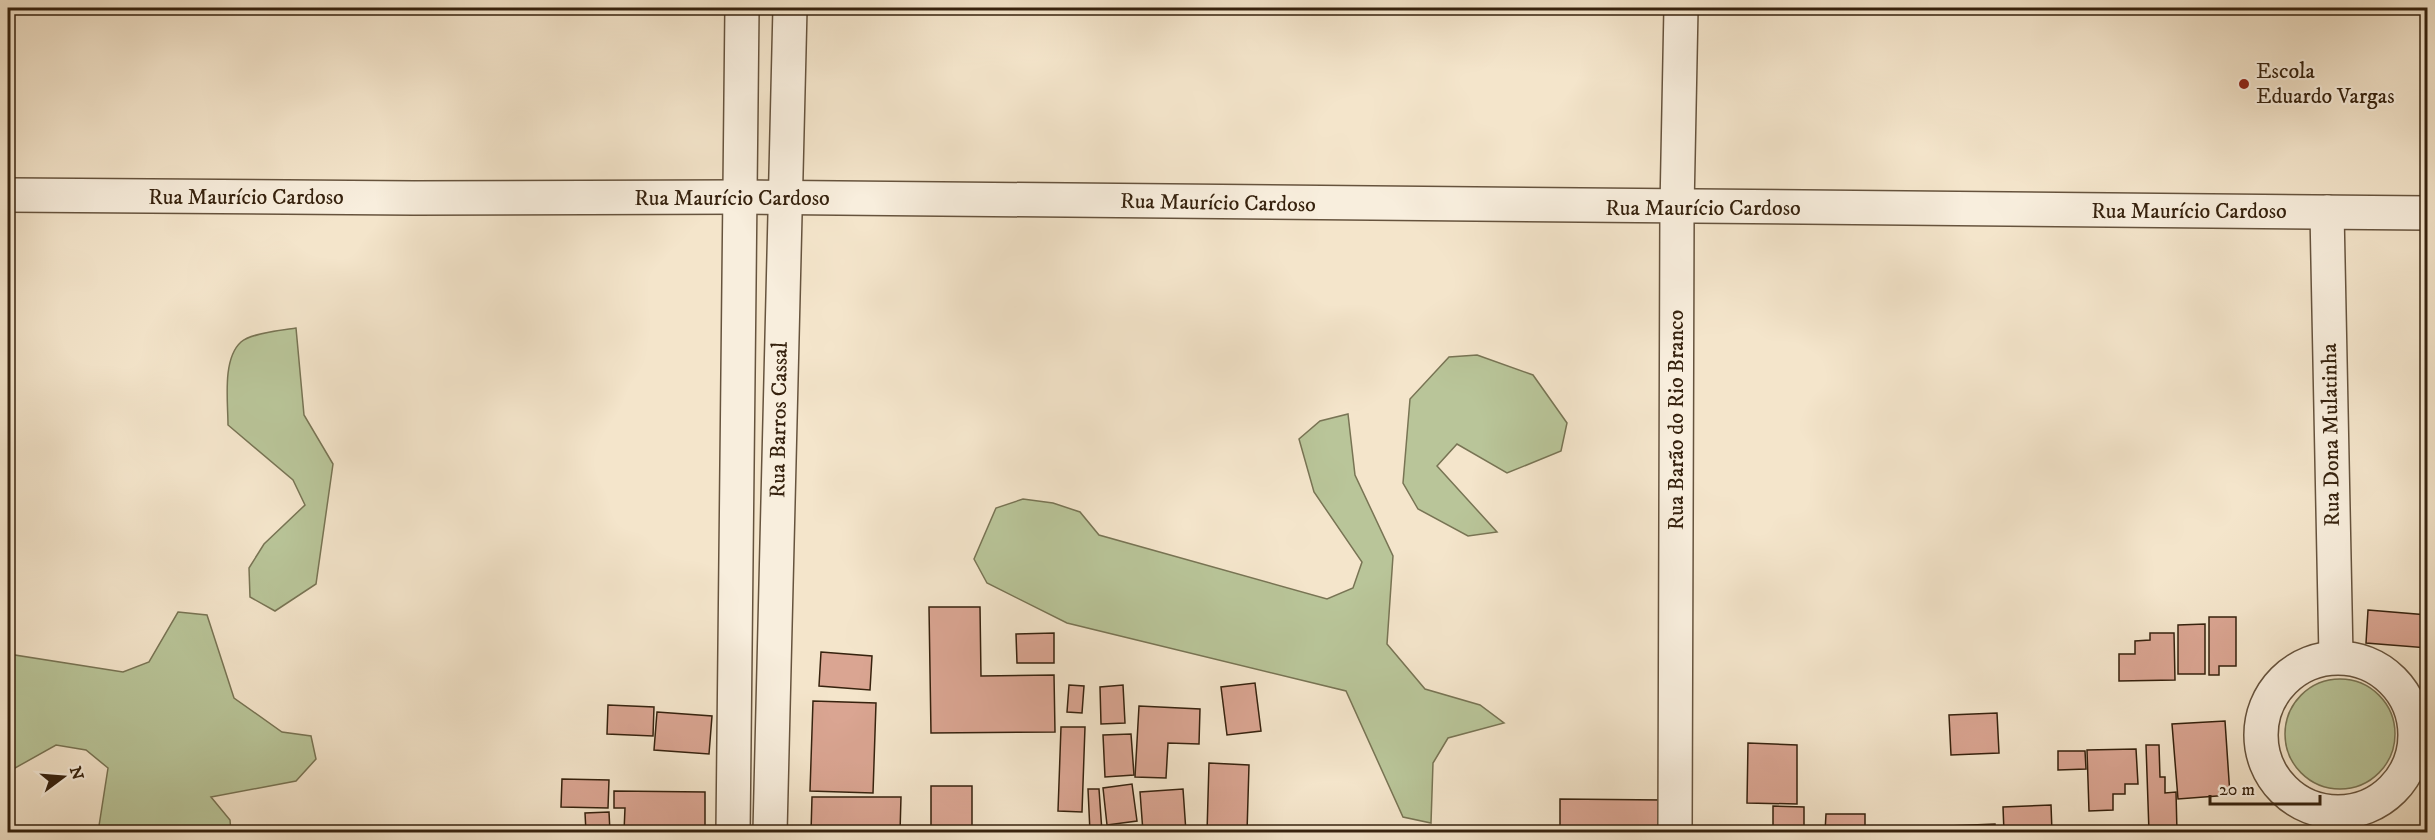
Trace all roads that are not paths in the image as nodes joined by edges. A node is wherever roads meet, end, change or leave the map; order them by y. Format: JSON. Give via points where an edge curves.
{"nodes":[{"id":1,"x":742,"y":8,"type":"edge"},
{"id":2,"x":790,"y":8,"type":"edge"},
{"id":3,"x":1681,"y":8,"type":"edge"},
{"id":4,"x":8,"y":195,"type":"edge"},
{"id":5,"x":739,"y":197,"type":"junction"},
{"id":6,"x":784,"y":198,"type":"junction"},
{"id":7,"x":1677,"y":208,"type":"junction"},
{"id":8,"x":2327,"y":212,"type":"junction"},
{"id":9,"x":2427,"y":213,"type":"edge"},
{"id":10,"x":736,"y":518,"type":"junction"},
{"id":11,"x":777,"y":520,"type":"junction"},
{"id":12,"x":2336,"y":657,"type":"junction"},
{"id":13,"x":733,"y":832,"type":"edge"},
{"id":14,"x":770,"y":832,"type":"edge"},
{"id":15,"x":1675,"y":832,"type":"edge"}],
"edges":[{"from":1,"to":5,"type":"street","name":"Rua Barros Cassal"},
{"from":2,"to":6,"type":"street","name":"Rua Barros Cassal"},
{"from":3,"to":7,"type":"street","name":"Rua Barão do Rio Branco"},
{"from":4,"to":5,"type":"street","name":"Rua Maurício Cardoso"},
{"from":5,"to":6,"type":"street","name":"Rua Maurício Cardoso"},
{"from":5,"to":10,"type":"street","name":"Rua Barros Cassal"},
{"from":6,"to":7,"type":"street","name":"Rua Maurício Cardoso"},
{"from":6,"to":11,"type":"street","name":"Rua Barros Cassal"},
{"from":7,"to":8,"type":"street","name":"Rua Maurício Cardoso"},
{"from":7,"to":15,"type":"street","name":"Rua Barão do Rio Branco"},
{"from":8,"to":9,"type":"street","name":"Rua Maurício Cardoso"},
{"from":8,"to":12,"type":"street","name":"Rua Dona Mulatinha"},
{"from":10,"to":11,"type":"street"},
{"from":10,"to":13,"type":"street","name":"Rua Barros Cassal"},
{"from":11,"to":14,"type":"street","name":"Rua Barros Cassal"},
{"from":12,"to":12,"type":"street","via":[[2311,662],[2289,674],[2273,693],[2263,715],[2260,740],[2267,765],[2280,786],[2300,802],[2323,810],[2349,811],[2373,803],[2394,788],[2408,766],[2414,741],[2413,716],[2402,692],[2384,673],[2361,661]]}]}
